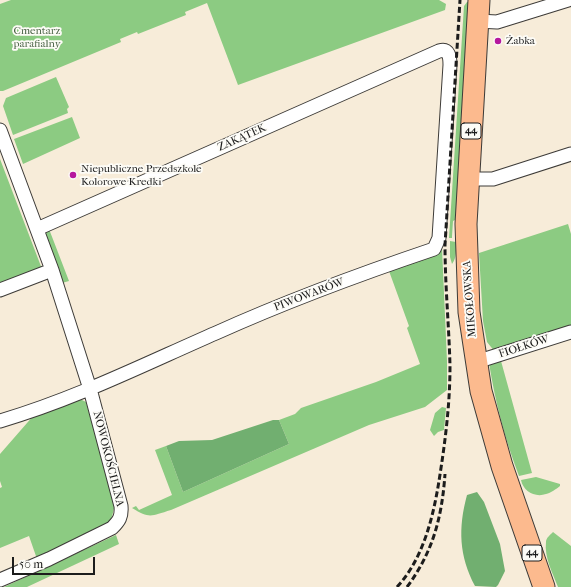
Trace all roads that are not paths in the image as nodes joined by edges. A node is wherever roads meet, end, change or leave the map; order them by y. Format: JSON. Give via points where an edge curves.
{"nodes":[{"id":1,"x":479,"y":0,"type":"edge"},
{"id":2,"x":568,"y":0,"type":"edge"},
{"id":3,"x":478,"y":21,"type":"junction"},
{"id":4,"x":448,"y":51,"type":"joint"},
{"id":5,"x":0,"y":130,"type":"edge"},
{"id":6,"x":571,"y":154,"type":"edge"},
{"id":7,"x":469,"y":179,"type":"junction"},
{"id":8,"x":37,"y":230,"type":"junction"},
{"id":9,"x":52,"y":270,"type":"junction"},
{"id":10,"x":0,"y":290,"type":"edge"},
{"id":11,"x":571,"y":332,"type":"edge"},
{"id":12,"x":476,"y":362,"type":"junction"},
{"id":13,"x":90,"y":390,"type":"junction"},
{"id":14,"x":0,"y":421,"type":"edge"},
{"id":15,"x":0,"y":580,"type":"edge"},
{"id":16,"x":544,"y":587,"type":"edge"}],
"edges":[{"from":1,"to":3,"type":"main road","name":"MIKOŁOWSKA","number":"44"},
{"from":2,"to":3,"type":"street","via":[[497,22]]},
{"from":3,"to":7,"type":"main road","name":"MIKOŁOWSKA","number":"44"},
{"from":4,"to":8,"type":"street","name":"ZAKĄTEK","via":[[439,51]]},
{"from":4,"to":13,"type":"street","name":"PIWOWARÓW","via":[[450,65],[439,238],[434,249],[269,310]]},
{"from":5,"to":8,"type":"street","name":"NOWOKOŚCIELNA"},
{"from":6,"to":7,"type":"street","via":[[493,179]]},
{"from":7,"to":12,"type":"main road","name":"MIKOŁOWSKA","number":"44","via":[[466,224],[469,312]]},
{"from":8,"to":9,"type":"street","name":"NOWOKOŚCIELNA"},
{"from":9,"to":10,"type":"street"},
{"from":9,"to":13,"type":"street","name":"NOWOKOŚCIELNA"},
{"from":11,"to":12,"type":"street","name":"FIOŁKÓW"},
{"from":12,"to":16,"type":"main road","name":"MIKOŁOWSKA","number":"44","via":[[481,391],[502,466]]},
{"from":13,"to":14,"type":"street","name":"PIWOWARÓW"},
{"from":13,"to":15,"type":"street","name":"NOWOKOŚCIELNA","via":[[121,506],[119,522],[112,528],[49,559]]}]}
